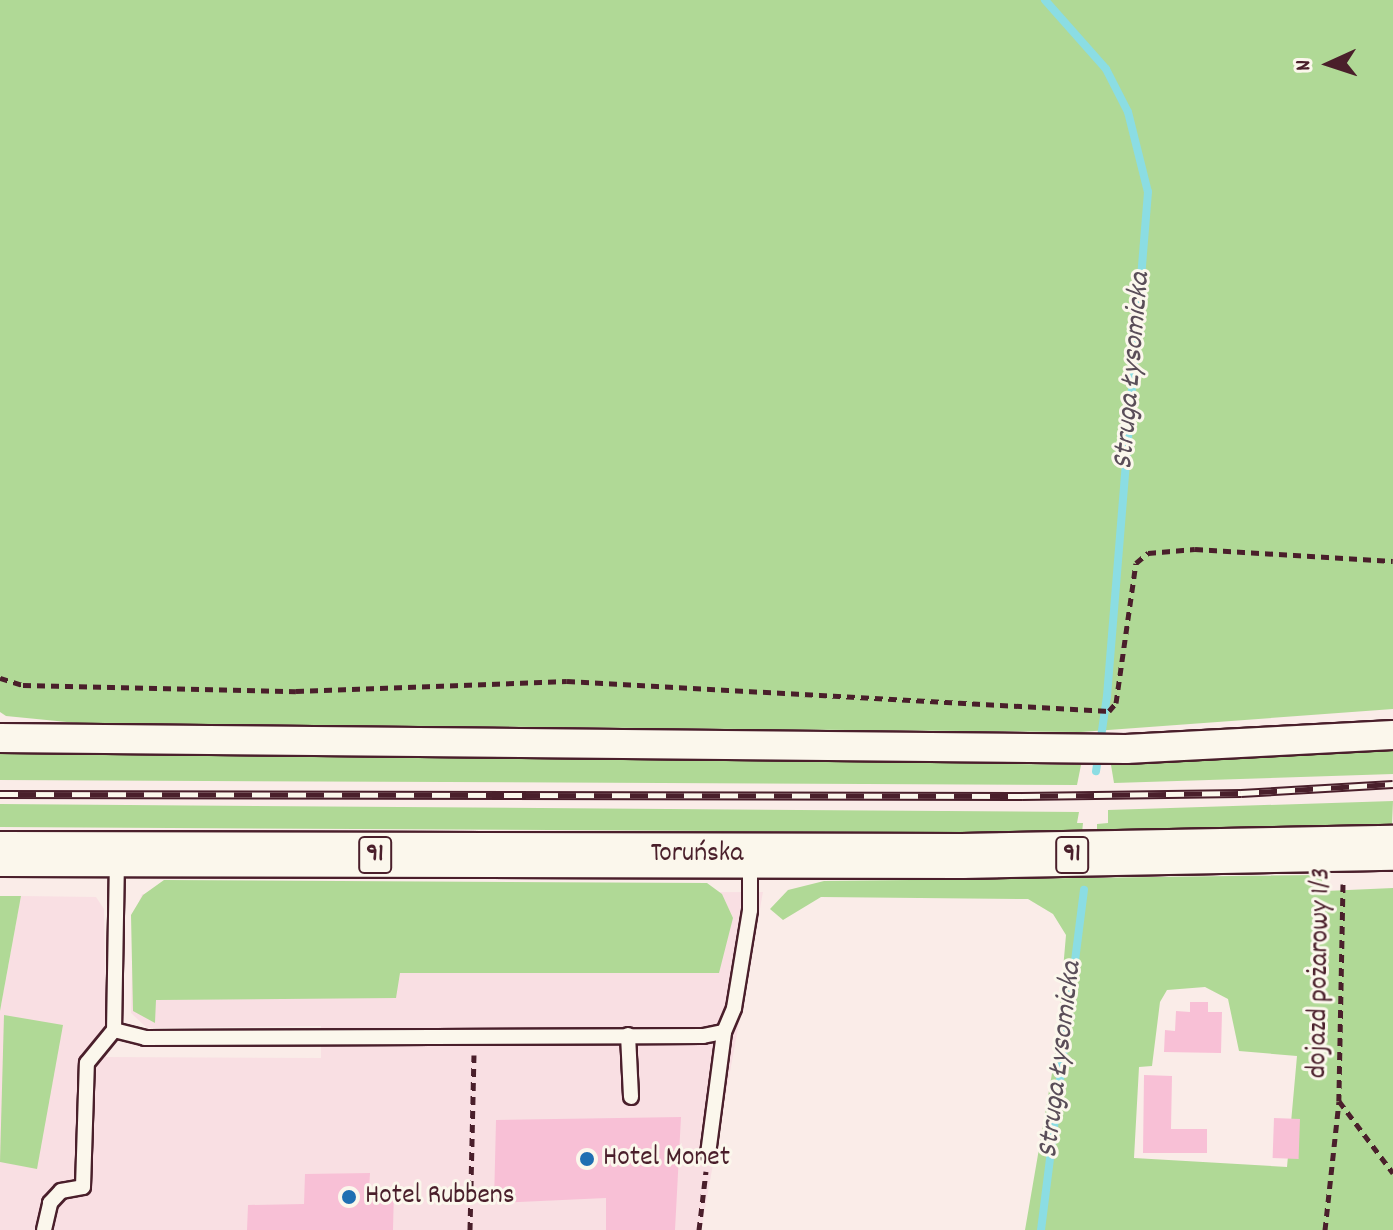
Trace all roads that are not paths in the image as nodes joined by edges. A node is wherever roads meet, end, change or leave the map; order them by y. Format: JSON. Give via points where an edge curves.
{"nodes":[{"id":1,"x":1393,"y":735,"type":"edge"},
{"id":2,"x":0,"y":738,"type":"edge"},
{"id":3,"x":1393,"y":848,"type":"edge"},
{"id":4,"x":0,"y":854,"type":"edge"},
{"id":5,"x":117,"y":854,"type":"junction"},
{"id":6,"x":750,"y":855,"type":"junction"},
{"id":7,"x":114,"y":1030,"type":"junction"},
{"id":8,"x":724,"y":1032,"type":"junction"},
{"id":9,"x":628,"y":1035,"type":"junction"},
{"id":10,"x":631,"y":1097,"type":"dead end"},
{"id":11,"x":708,"y":1154,"type":"road end"},
{"id":12,"x":44,"y":1230,"type":"edge"}],
"edges":[{"from":1,"to":2,"type":"street","via":[[1118,749]]},
{"from":3,"to":6,"type":"main road","name":"Toruńska","number":"91"},
{"from":4,"to":5,"type":"main road","name":"Toruńska","number":"91"},
{"from":5,"to":6,"type":"main road","name":"Toruńska","number":"91"},
{"from":5,"to":7,"type":"lane"},
{"from":6,"to":8,"type":"lane","via":[[750,910],[734,1008]]},
{"from":7,"to":9,"type":"lane","via":[[145,1038]]},
{"from":7,"to":12,"type":"lane","via":[[87,1063],[83,1187],[61,1191],[50,1203]]},
{"from":8,"to":9,"type":"lane"},
{"from":8,"to":11,"type":"lane"},
{"from":9,"to":10,"type":"lane"}]}
